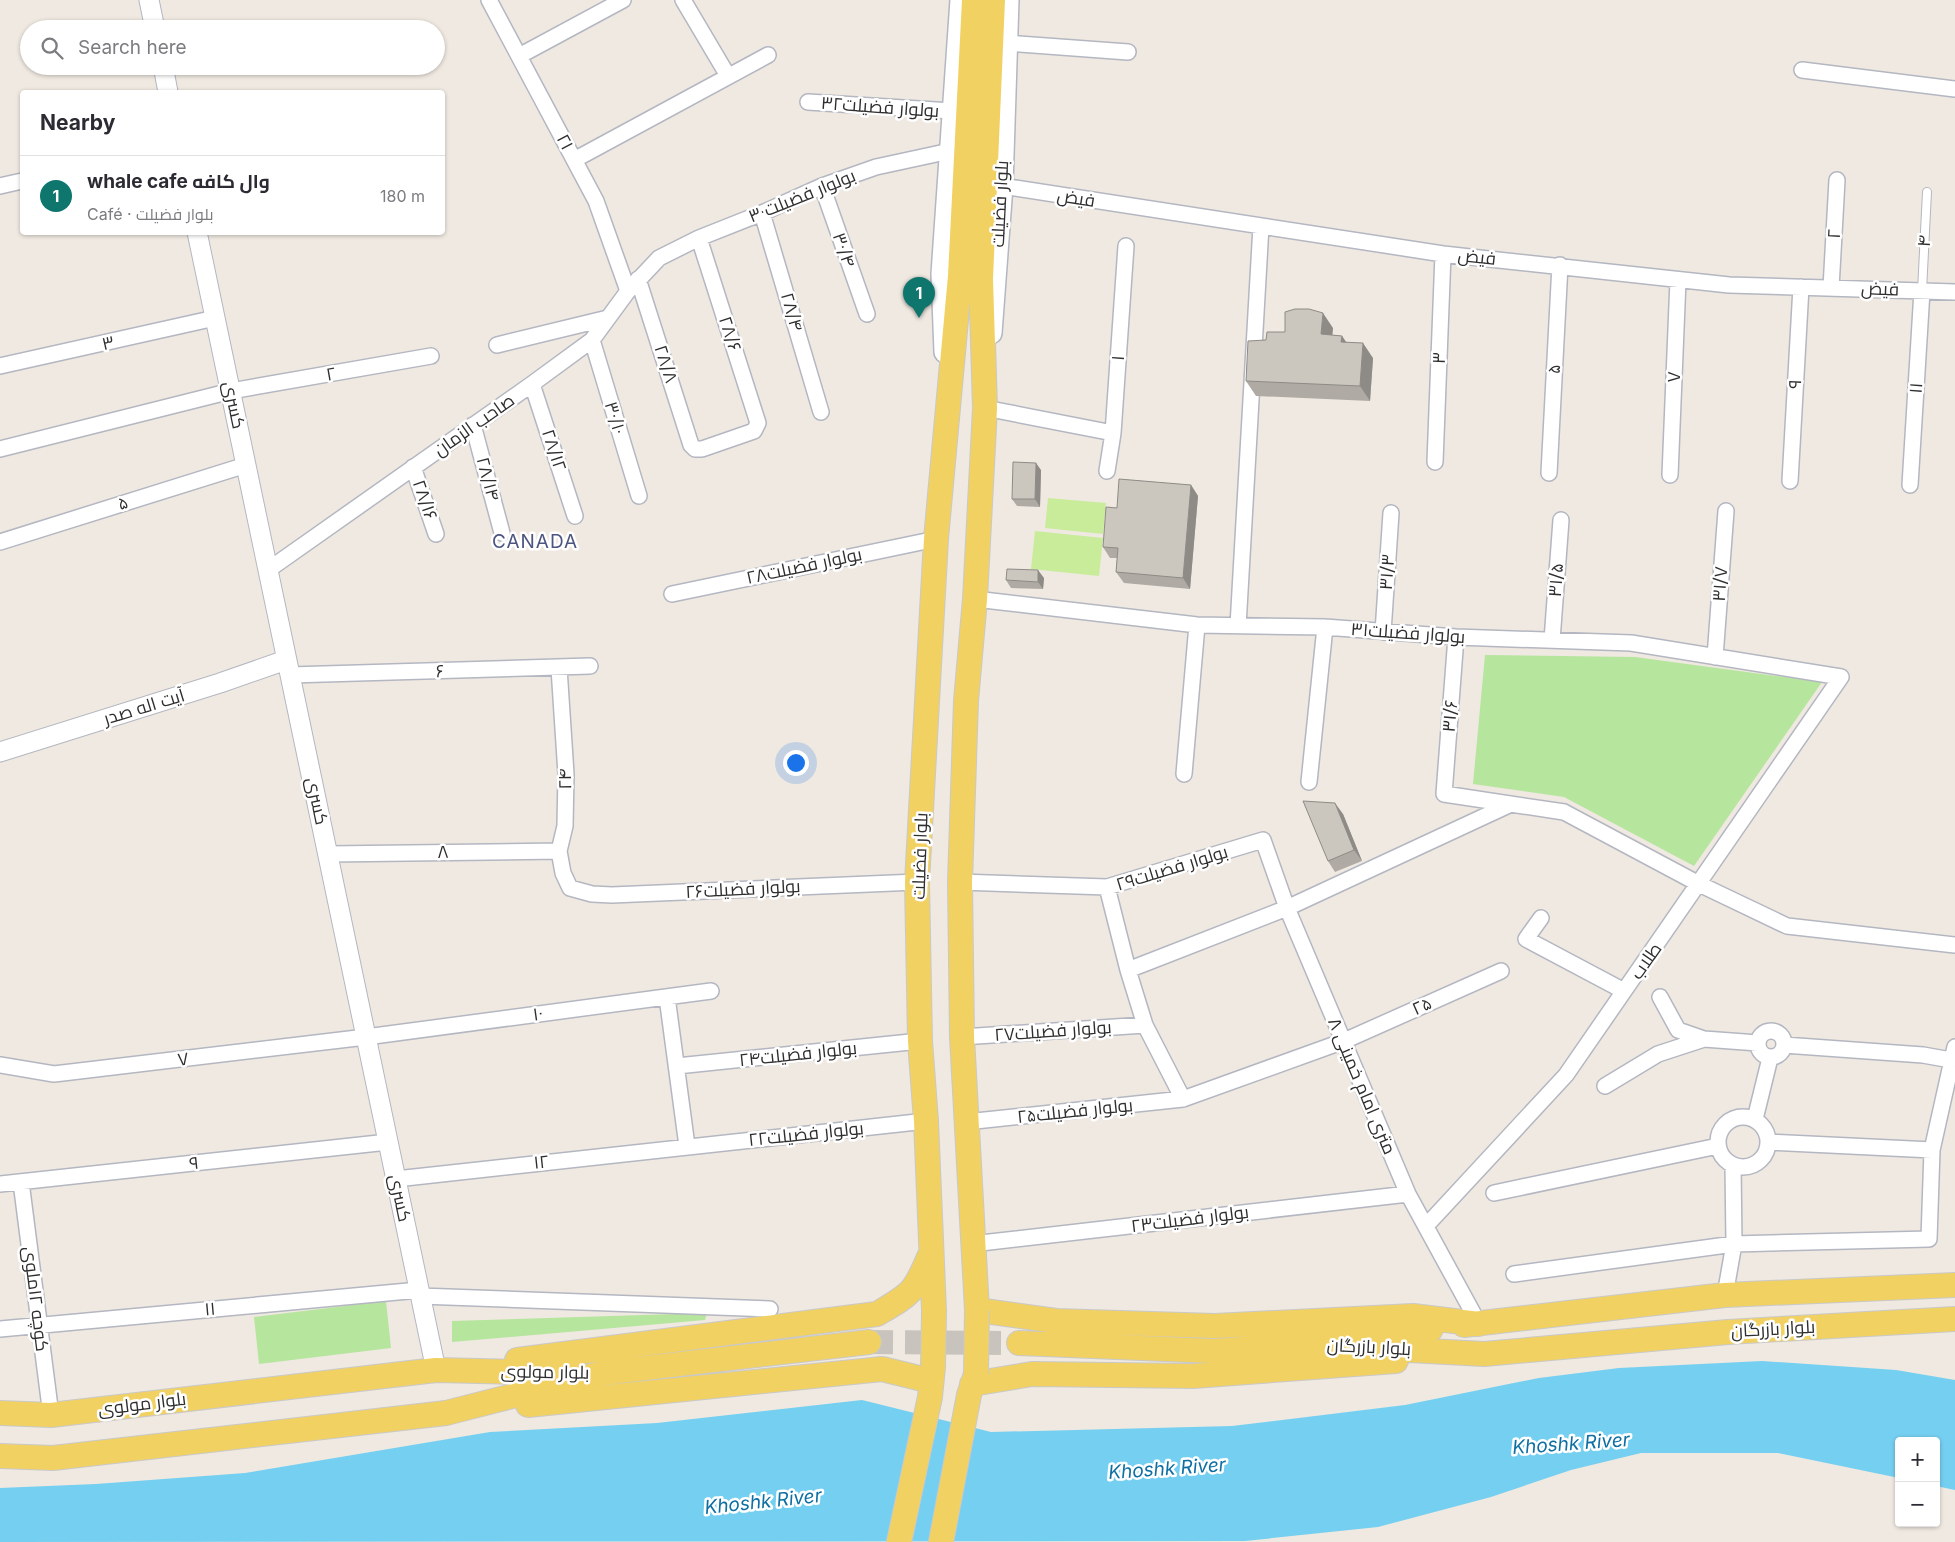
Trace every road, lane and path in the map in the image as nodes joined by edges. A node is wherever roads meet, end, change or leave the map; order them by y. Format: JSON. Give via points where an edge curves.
{"nodes":[{"id":1,"x":149,"y":0,"type":"edge"},
{"id":2,"x":489,"y":0,"type":"edge"},
{"id":3,"x":623,"y":0,"type":"edge"},
{"id":4,"x":683,"y":0,"type":"edge"},
{"id":5,"x":960,"y":0,"type":"edge"},
{"id":6,"x":974,"y":0,"type":"edge"},
{"id":7,"x":993,"y":0,"type":"edge"},
{"id":8,"x":1008,"y":0,"type":"edge"},
{"id":9,"x":153,"y":20,"type":"edge"},
{"id":10,"x":1006,"y":44,"type":"junction"},
{"id":11,"x":1128,"y":52,"type":"dead end"},
{"id":12,"x":768,"y":55,"type":"dead end"},
{"id":13,"x":519,"y":56,"type":"junction"},
{"id":14,"x":1802,"y":70,"type":"dead end"},
{"id":15,"x":165,"y":75,"type":"edge"},
{"id":16,"x":728,"y":76,"type":"junction"},
{"id":17,"x":1955,"y":89,"type":"edge"},
{"id":18,"x":168,"y":90,"type":"edge"},
{"id":19,"x":808,"y":102,"type":"dead end"},
{"id":20,"x":952,"y":111,"type":"junction"},
{"id":21,"x":950,"y":151,"type":"junction"},
{"id":22,"x":574,"y":160,"type":"junction"},
{"id":23,"x":1837,"y":180,"type":"dead end"},
{"id":24,"x":20,"y":181,"type":"edge"},
{"id":25,"x":0,"y":186,"type":"edge"},
{"id":26,"x":822,"y":186,"type":"junction"},
{"id":27,"x":1002,"y":186,"type":"junction"},
{"id":28,"x":1927,"y":192,"type":"dead end"},
{"id":29,"x":762,"y":213,"type":"junction"},
{"id":30,"x":1261,"y":226,"type":"junction"},
{"id":31,"x":199,"y":235,"type":"edge"},
{"id":32,"x":699,"y":238,"type":"junction"},
{"id":33,"x":1126,"y":246,"type":"dead end"},
{"id":34,"x":1443,"y":254,"type":"junction"},
{"id":35,"x":659,"y":258,"type":"joint"},
{"id":36,"x":1560,"y":266,"type":"junction"},
{"id":37,"x":970,"y":278,"type":"junction"},
{"id":38,"x":638,"y":279,"type":"junction"},
{"id":39,"x":1678,"y":280,"type":"junction"},
{"id":40,"x":1801,"y":287,"type":"junction"},
{"id":41,"x":1832,"y":288,"type":"junction"},
{"id":42,"x":1922,"y":290,"type":"junction"},
{"id":43,"x":628,"y":291,"type":"junction"},
{"id":44,"x":1955,"y":292,"type":"edge"},
{"id":45,"x":867,"y":314,"type":"dead end"},
{"id":46,"x":215,"y":318,"type":"junction"},
{"id":47,"x":608,"y":318,"type":"junction"},
{"id":48,"x":592,"y":340,"type":"junction"},
{"id":49,"x":497,"y":345,"type":"dead end"},
{"id":50,"x":432,"y":356,"type":"dead end"},
{"id":51,"x":0,"y":366,"type":"edge"},
{"id":52,"x":532,"y":384,"type":"junction"},
{"id":53,"x":231,"y":391,"type":"junction"},
{"id":54,"x":947,"y":401,"type":"junction"},
{"id":55,"x":985,"y":408,"type":"junction"},
{"id":56,"x":821,"y":412,"type":"dead end"},
{"id":57,"x":473,"y":425,"type":"junction"},
{"id":58,"x":1113,"y":433,"type":"junction"},
{"id":59,"x":0,"y":449,"type":"edge"},
{"id":60,"x":696,"y":449,"type":"joint"},
{"id":61,"x":1435,"y":462,"type":"dead end"},
{"id":62,"x":246,"y":465,"type":"junction"},
{"id":63,"x":413,"y":467,"type":"junction"},
{"id":64,"x":1107,"y":471,"type":"dead end"},
{"id":65,"x":1549,"y":473,"type":"dead end"},
{"id":66,"x":1670,"y":475,"type":"dead end"},
{"id":67,"x":1790,"y":481,"type":"dead end"},
{"id":68,"x":1910,"y":485,"type":"dead end"},
{"id":69,"x":639,"y":496,"type":"dead end"},
{"id":70,"x":1726,"y":511,"type":"dead end"},
{"id":71,"x":1391,"y":513,"type":"dead end"},
{"id":72,"x":575,"y":516,"type":"dead end"},
{"id":73,"x":1561,"y":520,"type":"dead end"},
{"id":74,"x":436,"y":534,"type":"dead end"},
{"id":75,"x":502,"y":534,"type":"dead end"},
{"id":76,"x":1,"y":536,"type":"edge"},
{"id":77,"x":936,"y":539,"type":"junction"},
{"id":78,"x":268,"y":570,"type":"junction"},
{"id":79,"x":672,"y":594,"type":"dead end"},
{"id":80,"x":975,"y":599,"type":"junction"},
{"id":81,"x":1197,"y":625,"type":"junction"},
{"id":82,"x":1238,"y":626,"type":"junction"},
{"id":83,"x":1325,"y":627,"type":"junction"},
{"id":84,"x":1384,"y":632,"type":"junction"},
{"id":85,"x":1456,"y":637,"type":"junction"},
{"id":86,"x":1552,"y":640,"type":"junction"},
{"id":87,"x":1715,"y":657,"type":"junction"},
{"id":88,"x":590,"y":666,"type":"dead end"},
{"id":89,"x":288,"y":667,"type":"junction"},
{"id":90,"x":559,"y":668,"type":"junction"},
{"id":91,"x":1841,"y":677,"type":"joint"},
{"id":92,"x":928,"y":698,"type":"junction"},
{"id":93,"x":966,"y":701,"type":"junction"},
{"id":94,"x":0,"y":752,"type":"edge"},
{"id":95,"x":1184,"y":774,"type":"dead end"},
{"id":96,"x":1310,"y":782,"type":"dead end"},
{"id":97,"x":1511,"y":804,"type":"junction"},
{"id":98,"x":1263,"y":840,"type":"joint"},
{"id":99,"x":559,"y":851,"type":"junction"},
{"id":100,"x":328,"y":854,"type":"junction"},
{"id":101,"x":917,"y":882,"type":"junction"},
{"id":102,"x":960,"y":882,"type":"junction"},
{"id":103,"x":1700,"y":884,"type":"junction"},
{"id":104,"x":1107,"y":887,"type":"junction"},
{"id":105,"x":570,"y":888,"type":"joint"},
{"id":106,"x":1288,"y":908,"type":"junction"},
{"id":107,"x":1541,"y":918,"type":"dead end"},
{"id":108,"x":1955,"y":946,"type":"edge"},
{"id":109,"x":1128,"y":970,"type":"junction"},
{"id":110,"x":1501,"y":971,"type":"dead end"},
{"id":111,"x":711,"y":991,"type":"dead end"},
{"id":112,"x":1624,"y":991,"type":"junction"},
{"id":113,"x":667,"y":997,"type":"junction"},
{"id":114,"x":1660,"y":997,"type":"dead end"},
{"id":115,"x":1145,"y":1024,"type":"junction"},
{"id":116,"x":1678,"y":1030,"type":"junction"},
{"id":117,"x":366,"y":1037,"type":"junction"},
{"id":118,"x":962,"y":1037,"type":"junction"},
{"id":119,"x":1704,"y":1039,"type":"junction"},
{"id":120,"x":1955,"y":1040,"type":"edge"},
{"id":121,"x":920,"y":1041,"type":"junction"},
{"id":122,"x":1344,"y":1041,"type":"junction"},
{"id":123,"x":1758,"y":1043,"type":"junction"},
{"id":124,"x":1784,"y":1045,"type":"junction"},
{"id":125,"x":1953,"y":1053,"type":"edge"},
{"id":126,"x":1658,"y":1054,"type":"junction"},
{"id":127,"x":1923,"y":1055,"type":"junction"},
{"id":128,"x":1770,"y":1058,"type":"junction"},
{"id":129,"x":0,"y":1065,"type":"edge"},
{"id":130,"x":676,"y":1066,"type":"junction"},
{"id":131,"x":1605,"y":1086,"type":"dead end"},
{"id":132,"x":1183,"y":1099,"type":"junction"},
{"id":133,"x":1755,"y":1119,"type":"junction"},
{"id":134,"x":926,"y":1121,"type":"junction"},
{"id":135,"x":966,"y":1122,"type":"junction"},
{"id":136,"x":388,"y":1142,"type":"junction"},
{"id":137,"x":1768,"y":1142,"type":"junction"},
{"id":138,"x":687,"y":1146,"type":"junction"},
{"id":139,"x":1718,"y":1146,"type":"junction"},
{"id":140,"x":1932,"y":1150,"type":"junction"},
{"id":141,"x":1733,"y":1165,"type":"junction"},
{"id":142,"x":396,"y":1179,"type":"junction"},
{"id":143,"x":21,"y":1182,"type":"junction"},
{"id":144,"x":0,"y":1184,"type":"edge"},
{"id":145,"x":1494,"y":1192,"type":"dead end"},
{"id":146,"x":1408,"y":1194,"type":"junction"},
{"id":147,"x":1426,"y":1226,"type":"junction"},
{"id":148,"x":972,"y":1244,"type":"junction"},
{"id":149,"x":1734,"y":1244,"type":"junction"},
{"id":150,"x":932,"y":1250,"type":"junction"},
{"id":151,"x":1514,"y":1274,"type":"dead end"},
{"id":152,"x":1955,"y":1285,"type":"edge"},
{"id":153,"x":420,"y":1293,"type":"junction"},
{"id":154,"x":1725,"y":1295,"type":"junction"},
{"id":155,"x":770,"y":1309,"type":"dead end"},
{"id":156,"x":977,"y":1310,"type":"junction"},
{"id":157,"x":1955,"y":1319,"type":"edge"},
{"id":158,"x":1479,"y":1324,"type":"junction"},
{"id":159,"x":39,"y":1325,"type":"junction"},
{"id":160,"x":0,"y":1329,"type":"edge"},
{"id":161,"x":868,"y":1342,"type":"tunnel mouth"},
{"id":162,"x":1019,"y":1343,"type":"tunnel mouth"},
{"id":163,"x":1310,"y":1344,"type":"junction"},
{"id":164,"x":1484,"y":1354,"type":"junction"},
{"id":165,"x":436,"y":1370,"type":"junction"},
{"id":166,"x":603,"y":1374,"type":"junction"},
{"id":167,"x":931,"y":1382,"type":"junction"},
{"id":168,"x":972,"y":1384,"type":"junction"},
{"id":169,"x":0,"y":1413,"type":"edge"},
{"id":170,"x":446,"y":1413,"type":"junction"},
{"id":171,"x":51,"y":1415,"type":"junction"},
{"id":172,"x":0,"y":1456,"type":"edge"},
{"id":173,"x":899,"y":1542,"type":"edge"},
{"id":174,"x":941,"y":1542,"type":"edge"}],
"edges":[{"from":1,"to":9,"type":"street"},
{"from":2,"to":13,"type":"street","name":"۲۱"},
{"from":3,"to":13,"type":"street"},
{"from":4,"to":16,"type":"street"},
{"from":5,"to":20,"type":"main road","name":"بلوار فضیلت"},
{"from":6,"to":37,"type":"main road","name":"بلوار فضیلت"},
{"from":7,"to":37,"type":"main road","name":"بلوار فضیلت"},
{"from":8,"to":10,"type":"main road","name":"بلوار فضیلت"},
{"from":10,"to":11,"type":"street"},
{"from":10,"to":27,"type":"main road","name":"بلوار فضیلت"},
{"from":12,"to":16,"type":"street"},
{"from":13,"to":22,"type":"street","name":"۲۱"},
{"from":14,"to":17,"type":"street"},
{"from":15,"to":18,"type":"street"},
{"from":16,"to":22,"type":"street"},
{"from":19,"to":20,"type":"street","name":"بولوار فضیلت۳۲"},
{"from":20,"to":21,"type":"main road","name":"بلوار فضیلت"},
{"from":21,"to":26,"type":"street","name":"بولوار فضیلت۳۰","via":[[876,167]]},
{"from":21,"to":54,"type":"main road","name":"بلوار فضیلت","via":[[942,274]]},
{"from":22,"to":43,"type":"street","name":"۲۱","via":[[596,201]]},
{"from":23,"to":41,"type":"street","name":"۲"},
{"from":24,"to":25,"type":"street"},
{"from":26,"to":29,"type":"street","name":"بولوار فضیلت۳۰"},
{"from":26,"to":45,"type":"street","name":"۳۰/۴"},
{"from":27,"to":30,"type":"street","name":"فیض"},
{"from":27,"to":55,"type":"main road","name":"بلوار فضیلت"},
{"from":28,"to":42,"type":"lane","name":"۴"},
{"from":29,"to":32,"type":"street","name":"بولوار فضیلت۳۰"},
{"from":29,"to":56,"type":"street","name":"۲۸/۴"},
{"from":30,"to":34,"type":"street","name":"فیض"},
{"from":30,"to":82,"type":"street"},
{"from":31,"to":46,"type":"street","name":"کسری"},
{"from":32,"to":35,"type":"street","name":"بولوار فضیلت۳۰"},
{"from":32,"to":60,"type":"street","name":"۲۸/۶","via":[[758,423],[754,430]]},
{"from":33,"to":58,"type":"street","name":"۱"},
{"from":34,"to":36,"type":"street","name":"فیض"},
{"from":34,"to":61,"type":"street","name":"۳"},
{"from":35,"to":38,"type":"street","name":"صاحب الزمان"},
{"from":36,"to":39,"type":"street","name":"فیض"},
{"from":36,"to":65,"type":"street","name":"۵"},
{"from":37,"to":54,"type":"main road","name":"بلوار فضیلت"},
{"from":37,"to":55,"type":"main road","name":"بلوار فضیلت"},
{"from":38,"to":43,"type":"street","name":"صاحب الزمان"},
{"from":38,"to":60,"type":"street","name":"۲۸/۸"},
{"from":39,"to":40,"type":"street","name":"فیض"},
{"from":39,"to":66,"type":"street","name":"۷"},
{"from":40,"to":41,"type":"street","name":"فیض"},
{"from":40,"to":67,"type":"street","name":"۹"},
{"from":41,"to":42,"type":"street","name":"فیض"},
{"from":42,"to":44,"type":"street","name":"فیض"},
{"from":42,"to":68,"type":"street","name":"۱۱"},
{"from":43,"to":47,"type":"street","name":"صاحب الزمان"},
{"from":46,"to":51,"type":"street","name":"۳"},
{"from":46,"to":53,"type":"street","name":"کسری"},
{"from":47,"to":48,"type":"street","name":"صاحب الزمان"},
{"from":47,"to":49,"type":"street"},
{"from":48,"to":52,"type":"street","name":"صاحب الزمان"},
{"from":48,"to":69,"type":"street","name":"۳۰/۱۰"},
{"from":50,"to":53,"type":"street","name":"۲"},
{"from":52,"to":57,"type":"street","name":"صاحب الزمان"},
{"from":52,"to":72,"type":"street","name":"۲۸/۱۲"},
{"from":53,"to":59,"type":"street","name":"۲"},
{"from":53,"to":62,"type":"street","name":"کسری"},
{"from":54,"to":77,"type":"main road","name":"بلوار فضیلت"},
{"from":55,"to":58,"type":"street"},
{"from":55,"to":80,"type":"main road","name":"بلوار فضیلت"},
{"from":57,"to":63,"type":"street","name":"صاحب الزمان"},
{"from":57,"to":75,"type":"street","name":"۲۸/۱۴"},
{"from":58,"to":64,"type":"street","name":"۱"},
{"from":62,"to":76,"type":"street","name":"۵"},
{"from":62,"to":78,"type":"street","name":"کسری"},
{"from":63,"to":74,"type":"street","name":"۲۸/۱۶"},
{"from":63,"to":78,"type":"street","name":"صاحب الزمان"},
{"from":70,"to":87,"type":"street","name":"۳۱/۷"},
{"from":71,"to":84,"type":"street","name":"۳۱/۳"},
{"from":73,"to":86,"type":"street","name":"۳۱/۵"},
{"from":77,"to":79,"type":"street","name":"بولوار فضیلت۲۸"},
{"from":77,"to":92,"type":"main road","name":"بلوار فضیلت"},
{"from":78,"to":89,"type":"street","name":"کسری"},
{"from":80,"to":81,"type":"street","name":"بولوار فضیلت۳۱"},
{"from":80,"to":93,"type":"main road","name":"بلوار فضیلت"},
{"from":81,"to":82,"type":"street","name":"بولوار فضیلت۳۱"},
{"from":81,"to":95,"type":"street"},
{"from":82,"to":83,"type":"street","name":"بولوار فضیلت۳۱"},
{"from":83,"to":84,"type":"street","name":"بولوار فضیلت۳۱"},
{"from":83,"to":96,"type":"street"},
{"from":84,"to":85,"type":"street","name":"بولوار فضیلت۳۱"},
{"from":85,"to":86,"type":"street","name":"بولوار فضیلت۳۱"},
{"from":85,"to":97,"type":"street","name":"۳۱/۶","via":[[1444,794]]},
{"from":86,"to":87,"type":"street","name":"بولوار فضیلت۳۱","via":[[1631,643]]},
{"from":87,"to":91,"type":"street","name":"بولوار فضیلت۳۱"},
{"from":88,"to":90,"type":"street","name":"۶"},
{"from":89,"to":90,"type":"street","name":"۶"},
{"from":89,"to":94,"type":"street","name":"آیت اله صدر","via":[[220,683]]},
{"from":89,"to":100,"type":"street","name":"کسری"},
{"from":90,"to":99,"type":"street","name":"۲۴","via":[[566,774],[565,826]]},
{"from":91,"to":103,"type":"street","name":"طلاب"},
{"from":92,"to":93,"type":"main road"},
{"from":92,"to":101,"type":"main road","name":"بلوار فضیلت"},
{"from":93,"to":102,"type":"main road","name":"بلوار فضیلت"},
{"from":97,"to":103,"type":"street","via":[[1564,812]]},
{"from":97,"to":106,"type":"street"},
{"from":98,"to":104,"type":"street","name":"بولوار فضیلت۲۹"},
{"from":98,"to":106,"type":"street","name":"۸ متری امام خمینی"},
{"from":99,"to":100,"type":"street","name":"۸"},
{"from":99,"to":105,"type":"street","name":"۲۴","via":[[562,873]]},
{"from":100,"to":117,"type":"street","name":"کسری"},
{"from":101,"to":105,"type":"street","name":"بولوار فضیلت۲۶","via":[[612,895]]},
{"from":101,"to":121,"type":"main road","name":"بلوار فضیلت"},
{"from":102,"to":104,"type":"street","name":"بولوار فضیلت۲۹"},
{"from":102,"to":118,"type":"main road","name":"بلوار فضیلت"},
{"from":103,"to":108,"type":"street","via":[[1787,926]]},
{"from":103,"to":112,"type":"street","name":"طلاب"},
{"from":104,"to":109,"type":"street"},
{"from":106,"to":109,"type":"street"},
{"from":106,"to":122,"type":"street","name":"۸ متری امام خمینی"},
{"from":107,"to":112,"type":"street","via":[[1526,939]]},
{"from":109,"to":115,"type":"street"},
{"from":110,"to":122,"type":"street","name":"۲۵"},
{"from":111,"to":113,"type":"street","name":"۱۰"},
{"from":112,"to":147,"type":"street","name":"طلاب","via":[[1566,1075]]},
{"from":113,"to":117,"type":"street","name":"۱۰"},
{"from":113,"to":130,"type":"street"},
{"from":114,"to":116,"type":"street"},
{"from":115,"to":118,"type":"street","name":"بولوار فضیلت۲۷"},
{"from":115,"to":132,"type":"street"},
{"from":116,"to":119,"type":"street"},
{"from":116,"to":126,"type":"street"},
{"from":117,"to":129,"type":"street","name":"۷","via":[[54,1074]]},
{"from":117,"to":136,"type":"street","name":"کسری"},
{"from":118,"to":135,"type":"main road","name":"بلوار فضیلت"},
{"from":119,"to":123,"type":"street"},
{"from":119,"to":126,"type":"street"},
{"from":120,"to":127,"type":"street"},
{"from":121,"to":130,"type":"street","name":"بولوار فضیلت۲۴"},
{"from":121,"to":134,"type":"main road","name":"بلوار فضیلت"},
{"from":122,"to":132,"type":"street","name":"۲۵"},
{"from":122,"to":146,"type":"street","name":"۸ متری امام خمینی"},
{"from":123,"to":124,"type":"street","via":[[1762,1035],[1770,1031],[1782,1036]]},
{"from":123,"to":128,"type":"street","via":[[1760,1051]]},
{"from":124,"to":127,"type":"street"},
{"from":124,"to":128,"type":"street","via":[[1778,1056]]},
{"from":125,"to":127,"type":"street"},
{"from":125,"to":140,"type":"street"},
{"from":126,"to":131,"type":"street"},
{"from":128,"to":133,"type":"street"},
{"from":130,"to":138,"type":"street"},
{"from":132,"to":135,"type":"street","name":"بولوار فضیلت۲۵"},
{"from":133,"to":137,"type":"street","via":[[1765,1129]]},
{"from":133,"to":139,"type":"street","via":[[1740,1117],[1725,1124],[1720,1130]]},
{"from":134,"to":138,"type":"street","name":"بولوار فضیلت۲۲"},
{"from":134,"to":150,"type":"main road","name":"بلوار فضیلت"},
{"from":135,"to":148,"type":"main road","name":"بلوار فضیلت"},
{"from":136,"to":142,"type":"street","name":"کسری"},
{"from":136,"to":143,"type":"street","name":"۹"},
{"from":137,"to":140,"type":"street"},
{"from":137,"to":141,"type":"street","via":[[1762,1158],[1756,1163]]},
{"from":138,"to":142,"type":"street","name":"۱۲"},
{"from":139,"to":141,"type":"street","via":[[1721,1154]]},
{"from":139,"to":145,"type":"street"},
{"from":140,"to":149,"type":"street","via":[[1929,1239]]},
{"from":141,"to":149,"type":"street"},
{"from":142,"to":153,"type":"street","name":"کسری"},
{"from":143,"to":144,"type":"street","name":"۹"},
{"from":143,"to":159,"type":"street","name":"کوچه ۱۲ملوی"},
{"from":146,"to":147,"type":"street","name":"۸ متری امام خمینی"},
{"from":146,"to":148,"type":"street","name":"بولوار فضیلت۲۳"},
{"from":147,"to":158,"type":"street","name":"۸ متری امام خمینی"},
{"from":148,"to":156,"type":"main road","name":"بلوار فضیلت"},
{"from":149,"to":151,"type":"street"},
{"from":149,"to":154,"type":"street"},
{"from":150,"to":165,"type":"main road","via":[[917,1285],[904,1298],[877,1314]]},
{"from":150,"to":167,"type":"main road","name":"بلوار فضیلت","bridge":true},
{"from":152,"to":154,"type":"main road","name":"بلوار بازرگان"},
{"from":153,"to":155,"type":"street","name":"۱۱"},
{"from":153,"to":159,"type":"street","name":"۱۱"},
{"from":153,"to":165,"type":"street","name":"کسری"},
{"from":154,"to":158,"type":"main road","name":"بلوار بازرگان"},
{"from":156,"to":158,"type":"main road","via":[[1056,1321],[1205,1326],[1413,1316]]},
{"from":156,"to":168,"type":"main road","name":"بلوار فضیلت","bridge":true},
{"from":157,"to":164,"type":"main road","name":"بلوار بازرگان","via":[[1728,1332]]},
{"from":158,"to":163,"type":"main road","name":"بلوار بازرگان"},
{"from":159,"to":160,"type":"street","name":"۱۱"},
{"from":159,"to":171,"type":"street","name":"کوچه ۱۲ملوی"},
{"from":161,"to":166,"type":"main road"},
{"from":162,"to":163,"type":"main road","via":[[1214,1351]]},
{"from":163,"to":164,"type":"main road","name":"بلوار بازرگان"},
{"from":164,"to":168,"type":"main road","via":[[1193,1376],[1032,1374]]},
{"from":165,"to":166,"type":"main road","name":"بلوار مولوی"},
{"from":165,"to":171,"type":"main road","name":"بلوار مولوی"},
{"from":166,"to":170,"type":"main road","name":"بلوار مولوی"},
{"from":167,"to":170,"type":"main road","via":[[882,1369]]},
{"from":167,"to":173,"type":"main road","name":"بلوار فضیلت"},
{"from":168,"to":174,"type":"main road","name":"بلوار فضیلت"},
{"from":169,"to":171,"type":"main road","name":"بلوار مولوی"},
{"from":170,"to":172,"type":"main road","name":"بلوار مولوی","via":[[53,1458]]}]}
